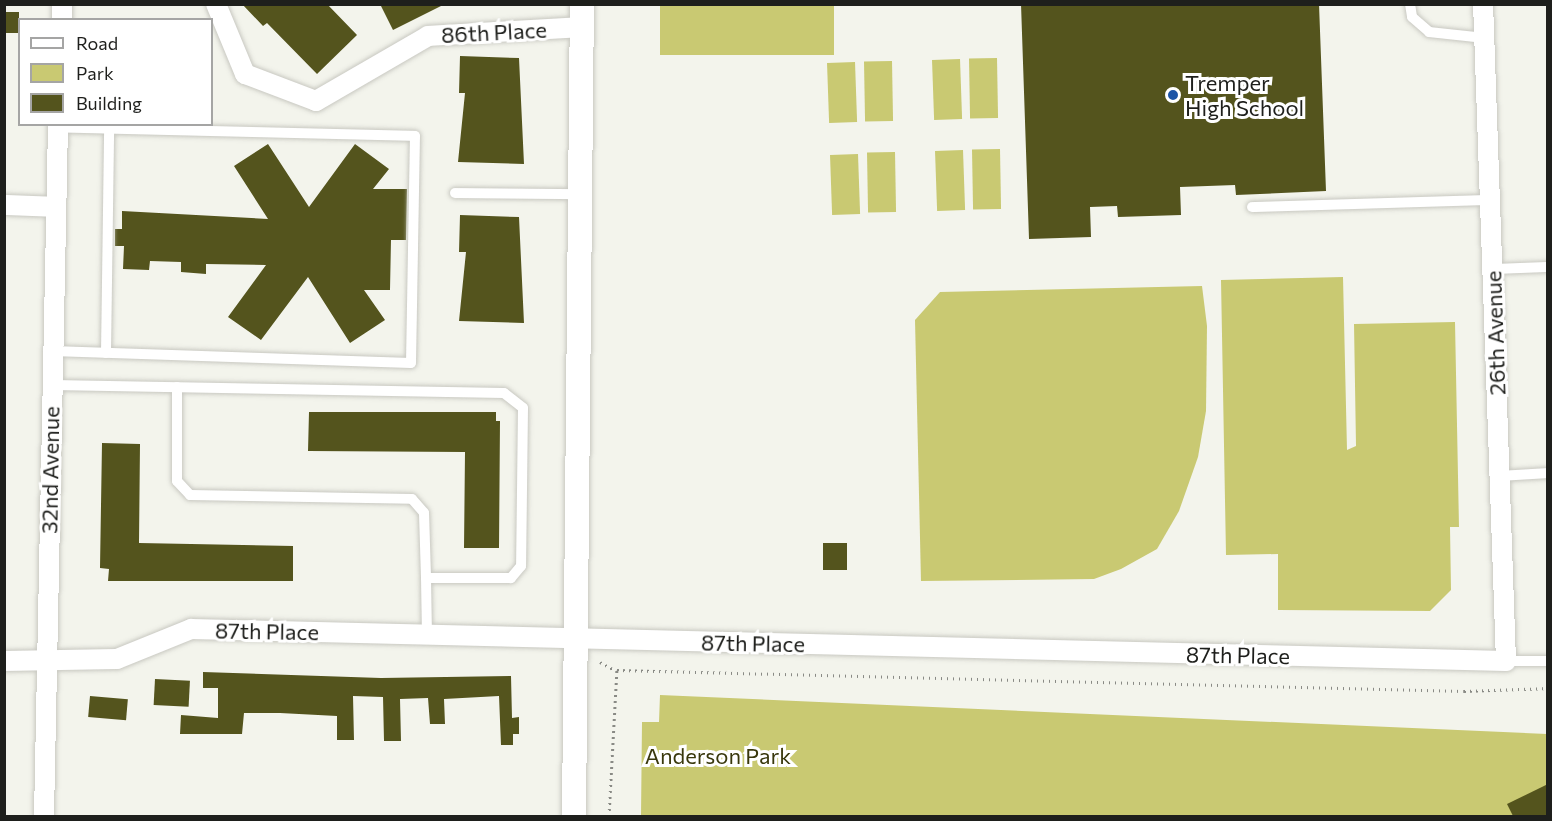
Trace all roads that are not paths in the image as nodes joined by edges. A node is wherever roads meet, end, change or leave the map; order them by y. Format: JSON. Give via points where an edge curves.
{"nodes":[{"id":1,"x":216,"y":4,"type":"edge"},
{"id":2,"x":1410,"y":4,"type":"edge"},
{"id":3,"x":1483,"y":4,"type":"edge"},
{"id":4,"x":582,"y":16,"type":"edge"},
{"id":5,"x":1485,"y":38,"type":"junction"},
{"id":6,"x":58,"y":126,"type":"edge"},
{"id":7,"x":109,"y":128,"type":"junction"},
{"id":8,"x":455,"y":193,"type":"dead end"},
{"id":9,"x":580,"y":194,"type":"junction"},
{"id":10,"x":1490,"y":200,"type":"junction"},
{"id":11,"x":4,"y":205,"type":"edge"},
{"id":12,"x":55,"y":207,"type":"junction"},
{"id":13,"x":1252,"y":207,"type":"dead end"},
{"id":14,"x":1548,"y":267,"type":"edge"},
{"id":15,"x":1493,"y":269,"type":"junction"},
{"id":16,"x":52,"y":351,"type":"junction"},
{"id":17,"x":106,"y":353,"type":"junction"},
{"id":18,"x":52,"y":385,"type":"junction"},
{"id":19,"x":177,"y":387,"type":"junction"},
{"id":20,"x":1548,"y":473,"type":"edge"},
{"id":21,"x":1500,"y":476,"type":"junction"},
{"id":22,"x":426,"y":578,"type":"junction"},
{"id":23,"x":427,"y":635,"type":"junction"},
{"id":24,"x":575,"y":639,"type":"junction"},
{"id":25,"x":4,"y":661,"type":"edge"},
{"id":26,"x":1506,"y":661,"type":"junction"},
{"id":27,"x":1548,"y":661,"type":"edge"},
{"id":28,"x":47,"y":662,"type":"junction"},
{"id":29,"x":44,"y":816,"type":"edge"},
{"id":30,"x":574,"y":816,"type":"edge"}],
"edges":[{"from":1,"to":4,"type":"street","name":"86th Place","via":[[245,74],[316,101],[428,36]]},
{"from":2,"to":5,"type":"lane","via":[[1412,17],[1420,28],[1443,36]]},
{"from":3,"to":5,"type":"street","name":"26th Avenue"},
{"from":4,"to":9,"type":"street"},
{"from":5,"to":10,"type":"street","name":"26th Avenue"},
{"from":6,"to":7,"type":"lane"},
{"from":6,"to":12,"type":"street","name":"32nd Avenue"},
{"from":7,"to":17,"type":"lane"},
{"from":7,"to":17,"type":"lane","via":[[415,136],[411,363]]},
{"from":8,"to":9,"type":"lane"},
{"from":9,"to":24,"type":"street"},
{"from":10,"to":13,"type":"lane"},
{"from":10,"to":15,"type":"street","name":"26th Avenue"},
{"from":11,"to":12,"type":"street"},
{"from":12,"to":16,"type":"street","name":"32nd Avenue"},
{"from":14,"to":15,"type":"lane"},
{"from":15,"to":21,"type":"street","name":"26th Avenue"},
{"from":16,"to":17,"type":"lane"},
{"from":16,"to":18,"type":"street","name":"32nd Avenue"},
{"from":18,"to":19,"type":"lane"},
{"from":18,"to":28,"type":"street","name":"32nd Avenue"},
{"from":19,"to":22,"type":"lane","via":[[177,481],[190,495],[412,499],[424,513]]},
{"from":19,"to":22,"type":"lane","via":[[504,393],[523,408],[520,566],[511,578]]},
{"from":20,"to":21,"type":"lane"},
{"from":21,"to":26,"type":"street","name":"26th Avenue"},
{"from":22,"to":23,"type":"lane"},
{"from":23,"to":24,"type":"street","name":"87th Place"},
{"from":23,"to":28,"type":"street","name":"87th Place","via":[[191,629],[117,659]]},
{"from":24,"to":26,"type":"street","name":"87th Place"},
{"from":24,"to":30,"type":"street"},
{"from":25,"to":28,"type":"street","name":"87th Place"},
{"from":26,"to":27,"type":"lane"},
{"from":28,"to":29,"type":"street","name":"32nd Avenue"}]}
